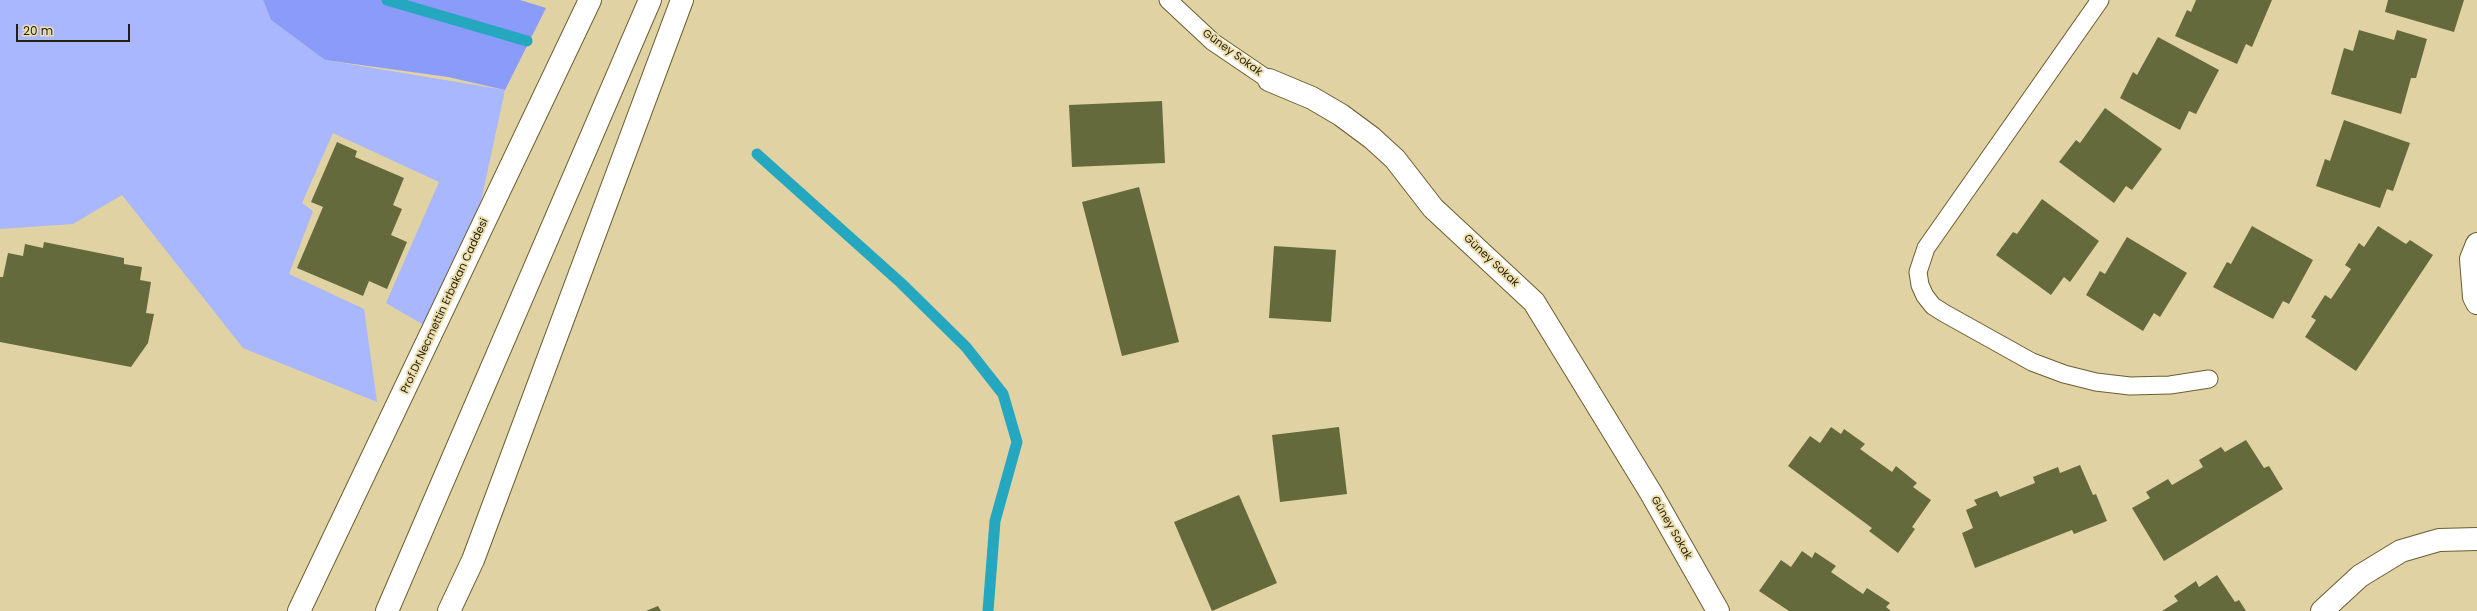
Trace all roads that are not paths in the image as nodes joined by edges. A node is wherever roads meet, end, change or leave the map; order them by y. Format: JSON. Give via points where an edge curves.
{"nodes":[{"id":1,"x":590,"y":0,"type":"edge"},
{"id":2,"x":650,"y":0,"type":"edge"},
{"id":3,"x":682,"y":0,"type":"edge"},
{"id":4,"x":1168,"y":0,"type":"edge"},
{"id":5,"x":2100,"y":0,"type":"edge"},
{"id":6,"x":1268,"y":80,"type":"joint"},
{"id":7,"x":2477,"y":244,"type":"edge"},
{"id":8,"x":2477,"y":303,"type":"edge"},
{"id":9,"x":2209,"y":379,"type":"dead end"},
{"id":10,"x":2477,"y":539,"type":"edge"},
{"id":11,"x":299,"y":611,"type":"edge"},
{"id":12,"x":387,"y":611,"type":"edge"},
{"id":13,"x":449,"y":611,"type":"edge"},
{"id":14,"x":1718,"y":611,"type":"edge"},
{"id":15,"x":2322,"y":611,"type":"edge"}],
"edges":[{"from":1,"to":11,"type":"main road","name":"Prof.Dr.Necmettin Erbakan Caddesi"},
{"from":2,"to":12,"type":"main road"},
{"from":3,"to":13,"type":"main road","via":[[473,560]]},
{"from":4,"to":6,"type":"lane","name":"Güney Sokak","via":[[1213,42]]},
{"from":5,"to":9,"type":"lane","via":[[1926,248],[1918,272],[1920,285],[1929,301],[1944,313],[2032,362],[2064,374],[2096,382],[2130,386],[2170,385]]},
{"from":6,"to":14,"type":"main road","name":"Güney Sokak","via":[[1312,98],[1372,138],[1395,159],[1433,208],[1534,302],[1651,493]]},
{"from":7,"to":8,"type":"main road","via":[[2471,259],[2474,297]]},
{"from":10,"to":15,"type":"main road","via":[[2439,540],[2401,551],[2360,576]]}]}
